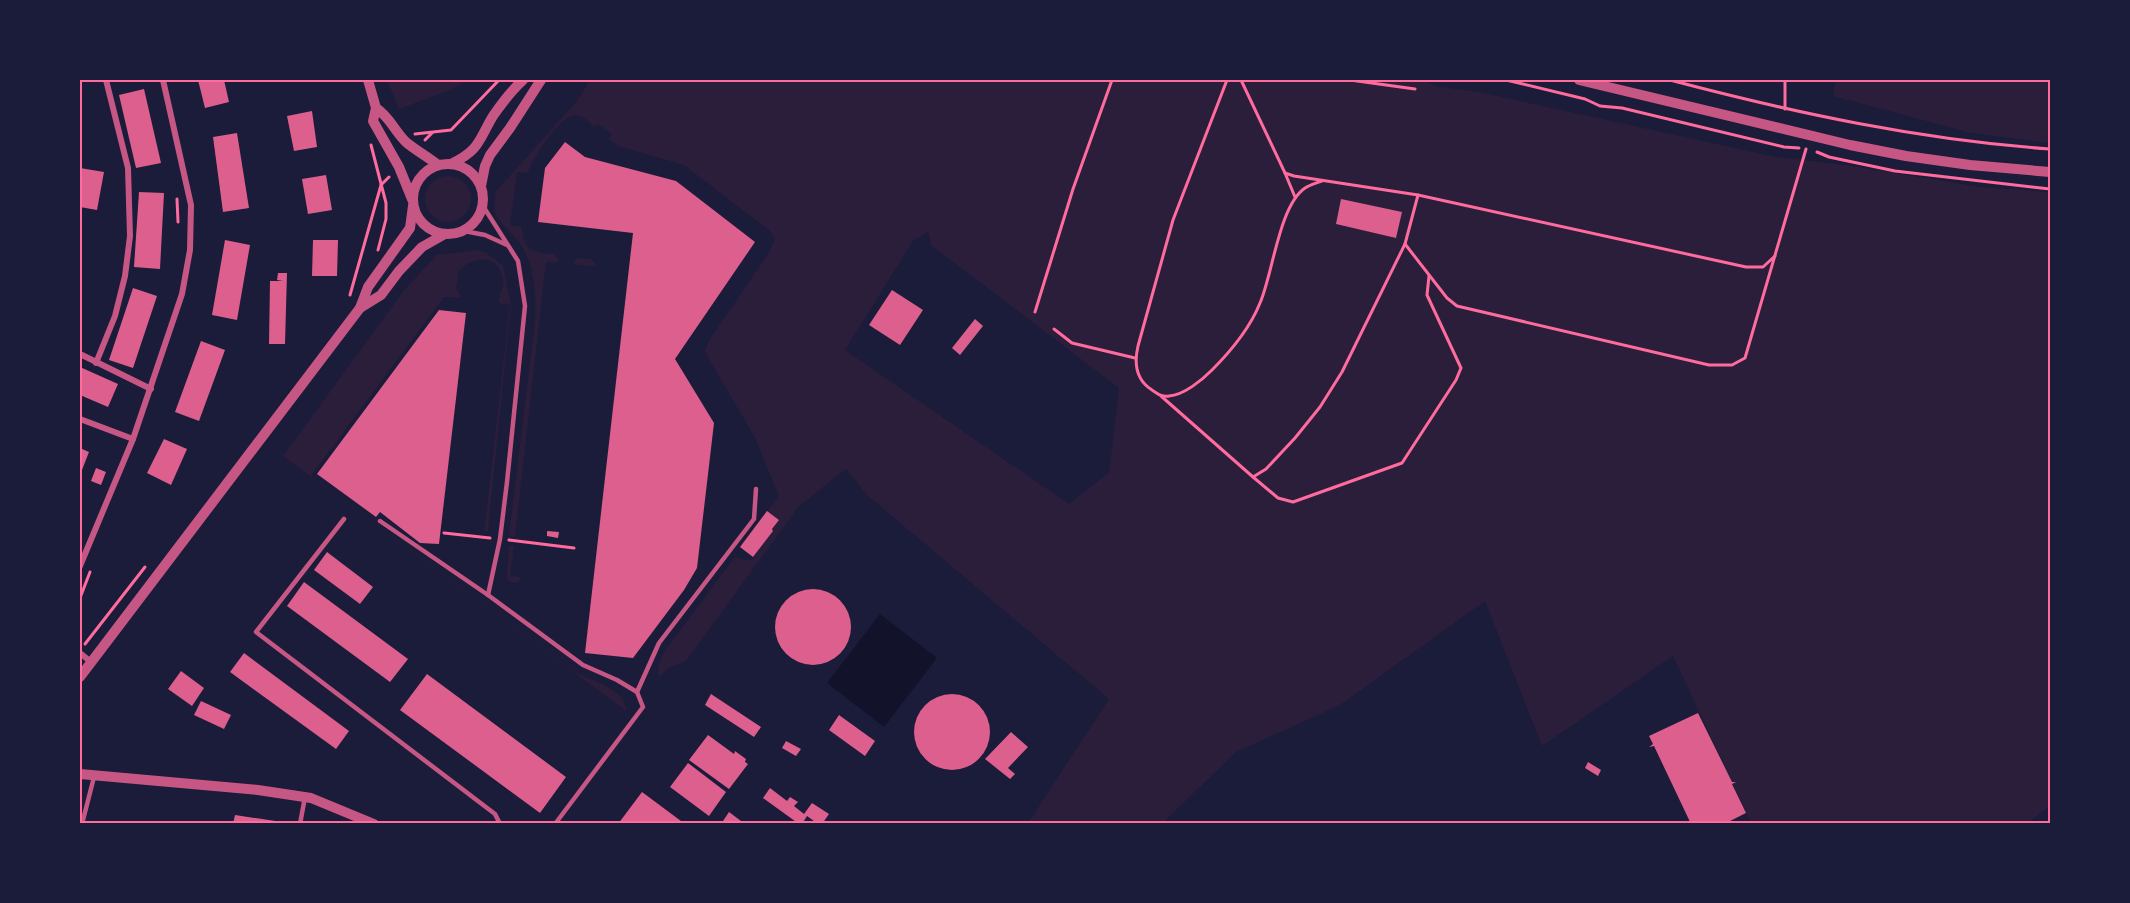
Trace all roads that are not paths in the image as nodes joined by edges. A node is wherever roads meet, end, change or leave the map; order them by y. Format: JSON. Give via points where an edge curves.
{"nodes":[{"id":1,"x":106,"y":80,"type":"edge"},
{"id":2,"x":163,"y":80,"type":"edge"},
{"id":3,"x":368,"y":80,"type":"edge"},
{"id":4,"x":523,"y":80,"type":"edge"},
{"id":5,"x":541,"y":80,"type":"edge"},
{"id":6,"x":1579,"y":80,"type":"edge"},
{"id":7,"x":376,"y":108,"type":"junction"},
{"id":8,"x":451,"y":164,"type":"junction"},
{"id":9,"x":438,"y":165,"type":"junction"},
{"id":10,"x":2050,"y":172,"type":"edge"},
{"id":11,"x":481,"y":186,"type":"junction"},
{"id":12,"x":413,"y":202,"type":"junction"},
{"id":13,"x":483,"y":206,"type":"junction"},
{"id":14,"x":464,"y":231,"type":"junction"},
{"id":15,"x":445,"y":234,"type":"junction"},
{"id":16,"x":507,"y":245,"type":"junction"},
{"id":17,"x":360,"y":308,"type":"junction"},
{"id":18,"x":80,"y":354,"type":"edge"},
{"id":19,"x":96,"y":363,"type":"junction"},
{"id":20,"x":151,"y":390,"type":"junction"},
{"id":21,"x":80,"y":419,"type":"edge"},
{"id":22,"x":133,"y":439,"type":"junction"},
{"id":23,"x":756,"y":489,"type":"dead end"},
{"id":24,"x":344,"y":519,"type":"dead end"},
{"id":25,"x":380,"y":521,"type":"dead end"},
{"id":26,"x":80,"y":566,"type":"edge"},
{"id":27,"x":488,"y":595,"type":"junction"},
{"id":28,"x":80,"y":653,"type":"edge"},
{"id":29,"x":91,"y":662,"type":"junction"},
{"id":30,"x":80,"y":677,"type":"edge"},
{"id":31,"x":637,"y":692,"type":"junction"},
{"id":32,"x":80,"y":774,"type":"edge"},
{"id":33,"x":94,"y":777,"type":"junction"},
{"id":34,"x":305,"y":797,"type":"junction"},
{"id":35,"x":82,"y":824,"type":"edge"},
{"id":36,"x":300,"y":824,"type":"edge"},
{"id":37,"x":374,"y":824,"type":"edge"},
{"id":38,"x":500,"y":824,"type":"edge"},
{"id":39,"x":555,"y":824,"type":"edge"}],
"edges":[{"from":1,"to":19,"type":"street","via":[[128,168],[130,236],[115,315]]},
{"from":2,"to":20,"type":"street","via":[[191,205],[190,250],[182,294]]},
{"from":3,"to":7,"type":"street"},
{"from":4,"to":8,"type":"street","via":[[493,117],[480,142]]},
{"from":5,"to":11,"type":"street","via":[[490,155]]},
{"from":6,"to":10,"type":"street","via":[[1861,147],[1970,165]]},
{"from":7,"to":9,"type":"street","via":[[386,114],[407,142]]},
{"from":7,"to":12,"type":"street","via":[[373,121]]},
{"from":8,"to":9,"type":"street"},
{"from":8,"to":11,"type":"street","via":[[469,171]]},
{"from":9,"to":12,"type":"street","via":[[418,181]]},
{"from":11,"to":13,"type":"street"},
{"from":12,"to":15,"type":"street","via":[[422,223]]},
{"from":12,"to":17,"type":"street","via":[[410,228],[368,287]]},
{"from":13,"to":14,"type":"street","via":[[474,223]]},
{"from":13,"to":16,"type":"lane"},
{"from":14,"to":15,"type":"street"},
{"from":14,"to":16,"type":"lane"},
{"from":15,"to":17,"type":"street","via":[[422,247],[381,295]]},
{"from":16,"to":27,"type":"lane","via":[[520,271],[525,306],[506,494]]},
{"from":17,"to":29,"type":"street"},
{"from":18,"to":19,"type":"street"},
{"from":19,"to":20,"type":"street"},
{"from":20,"to":22,"type":"street"},
{"from":21,"to":22,"type":"street"},
{"from":22,"to":26,"type":"street"},
{"from":23,"to":31,"type":"lane","via":[[754,519],[659,643]]},
{"from":24,"to":38,"type":"lane","via":[[256,632],[495,814]]},
{"from":25,"to":27,"type":"lane"},
{"from":27,"to":31,"type":"lane","via":[[583,665]]},
{"from":28,"to":29,"type":"street"},
{"from":29,"to":30,"type":"street"},
{"from":31,"to":39,"type":"lane","via":[[643,707]]},
{"from":32,"to":33,"type":"street"},
{"from":33,"to":34,"type":"street"},
{"from":33,"to":35,"type":"lane"},
{"from":34,"to":36,"type":"lane"},
{"from":34,"to":37,"type":"street"}]}
